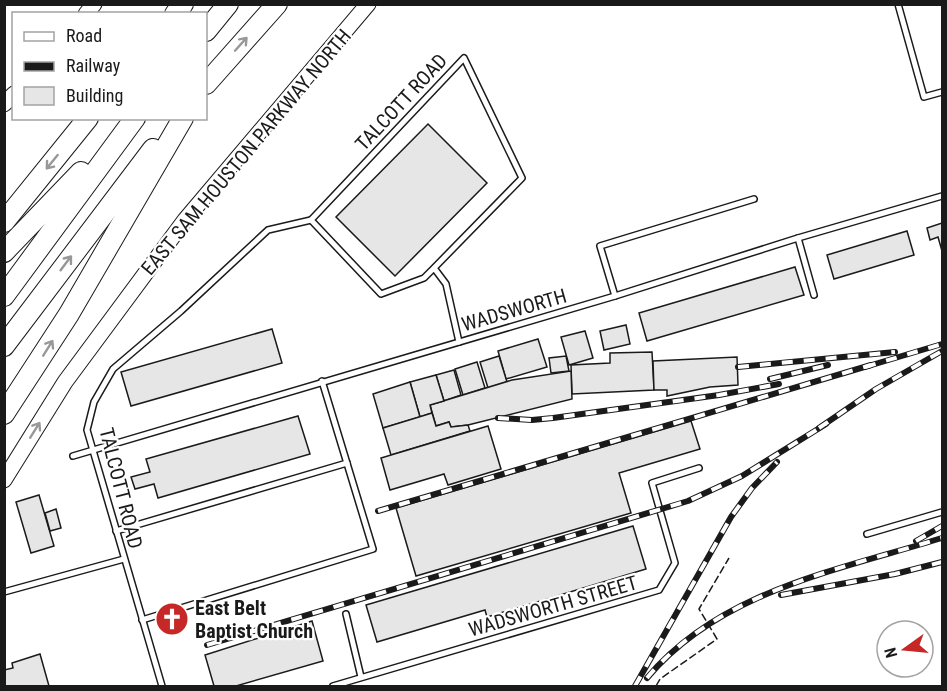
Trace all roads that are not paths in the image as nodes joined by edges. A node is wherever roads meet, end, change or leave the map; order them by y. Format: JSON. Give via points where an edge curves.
{"nodes":[{"id":1,"x":228,"y":4,"type":"edge"},
{"id":2,"x":277,"y":4,"type":"edge"},
{"id":3,"x":369,"y":4,"type":"edge"},
{"id":4,"x":898,"y":4,"type":"edge"},
{"id":5,"x":207,"y":29,"type":"edge"},
{"id":6,"x":207,"y":83,"type":"edge"},
{"id":7,"x":942,"y":92,"type":"edge"},
{"id":8,"x":86,"y":120,"type":"edge"},
{"id":9,"x":127,"y":120,"type":"edge"},
{"id":10,"x":134,"y":120,"type":"edge"},
{"id":11,"x":176,"y":120,"type":"edge"},
{"id":12,"x":182,"y":120,"type":"edge"},
{"id":13,"x":942,"y":196,"type":"edge"},
{"id":14,"x":754,"y":199,"type":"dead end"},
{"id":15,"x":9,"y":216,"type":"edge"},
{"id":16,"x":311,"y":220,"type":"junction"},
{"id":17,"x":798,"y":238,"type":"junction"},
{"id":18,"x":4,"y":252,"type":"edge"},
{"id":19,"x":434,"y":268,"type":"junction"},
{"id":20,"x":6,"y":294,"type":"edge"},
{"id":21,"x":615,"y":296,"type":"junction"},
{"id":22,"x":814,"y":296,"type":"dead end"},
{"id":23,"x":459,"y":342,"type":"junction"},
{"id":24,"x":4,"y":346,"type":"edge"},
{"id":25,"x":322,"y":381,"type":"junction"},
{"id":26,"x":4,"y":414,"type":"edge"},
{"id":27,"x":92,"y":449,"type":"junction"},
{"id":28,"x":73,"y":456,"type":"dead end"},
{"id":29,"x":347,"y":463,"type":"junction"},
{"id":30,"x":699,"y":468,"type":"dead end"},
{"id":31,"x":4,"y":480,"type":"edge"},
{"id":32,"x":942,"y":512,"type":"edge"},
{"id":33,"x":116,"y":531,"type":"junction"},
{"id":34,"x":867,"y":534,"type":"dead end"},
{"id":35,"x":124,"y":559,"type":"junction"},
{"id":36,"x":4,"y":592,"type":"edge"},
{"id":37,"x":346,"y":614,"type":"dead end"},
{"id":38,"x":142,"y":620,"type":"junction"},
{"id":39,"x":362,"y":677,"type":"junction"},
{"id":40,"x":162,"y":687,"type":"edge"},
{"id":41,"x":333,"y":687,"type":"edge"}],
"edges":[{"from":1,"to":5,"type":"highway"},
{"from":6,"to":2,"type":"highway","one_way":true},
{"from":31,"to":3,"type":"main road","name":"EAST SAM HOUSTON PARKWAY NORTH","one_way":true,"via":[[65,382],[185,220]]},
{"from":4,"to":7,"type":"lane","via":[[924,98]]},
{"from":8,"to":15,"type":"highway","one_way":true},
{"from":9,"to":18,"type":"highway"},
{"from":10,"to":20,"type":"highway"},
{"from":24,"to":11,"type":"highway","one_way":true},
{"from":26,"to":12,"type":"highway","one_way":true,"via":[[69,314]]},
{"from":13,"to":17,"type":"lane","name":"WADSWORTH"},
{"from":14,"to":21,"type":"lane","via":[[600,246]]},
{"from":16,"to":19,"type":"lane","via":[[381,294],[424,278]]},
{"from":16,"to":19,"type":"lane","name":"TALCOTT ROAD","via":[[464,58],[522,178]]},
{"from":16,"to":27,"type":"lane","name":"TALCOTT ROAD","via":[[268,230],[113,369],[94,402],[87,430]]},
{"from":17,"to":21,"type":"lane","name":"WADSWORTH"},
{"from":17,"to":22,"type":"lane"},
{"from":19,"to":23,"type":"lane","via":[[446,284]]},
{"from":21,"to":23,"type":"lane","name":"WADSWORTH"},
{"from":23,"to":25,"type":"lane","name":"WADSWORTH"},
{"from":25,"to":27,"type":"lane","name":"WADSWORTH"},
{"from":25,"to":29,"type":"lane"},
{"from":27,"to":28,"type":"lane","name":"WADSWORTH"},
{"from":27,"to":33,"type":"lane","name":"TALCOTT ROAD"},
{"from":29,"to":33,"type":"lane"},
{"from":29,"to":38,"type":"lane","via":[[373,549]]},
{"from":30,"to":39,"type":"lane","name":"WADSWORTH STREET","via":[[652,483],[675,563],[659,590]]},
{"from":32,"to":34,"type":"lane"},
{"from":33,"to":35,"type":"lane","name":"TALCOTT ROAD"},
{"from":35,"to":36,"type":"lane"},
{"from":35,"to":38,"type":"lane","name":"TALCOTT ROAD"},
{"from":37,"to":39,"type":"lane"},
{"from":38,"to":40,"type":"lane","name":"TALCOTT ROAD"},
{"from":39,"to":41,"type":"lane","name":"WADSWORTH STREET"}]}
